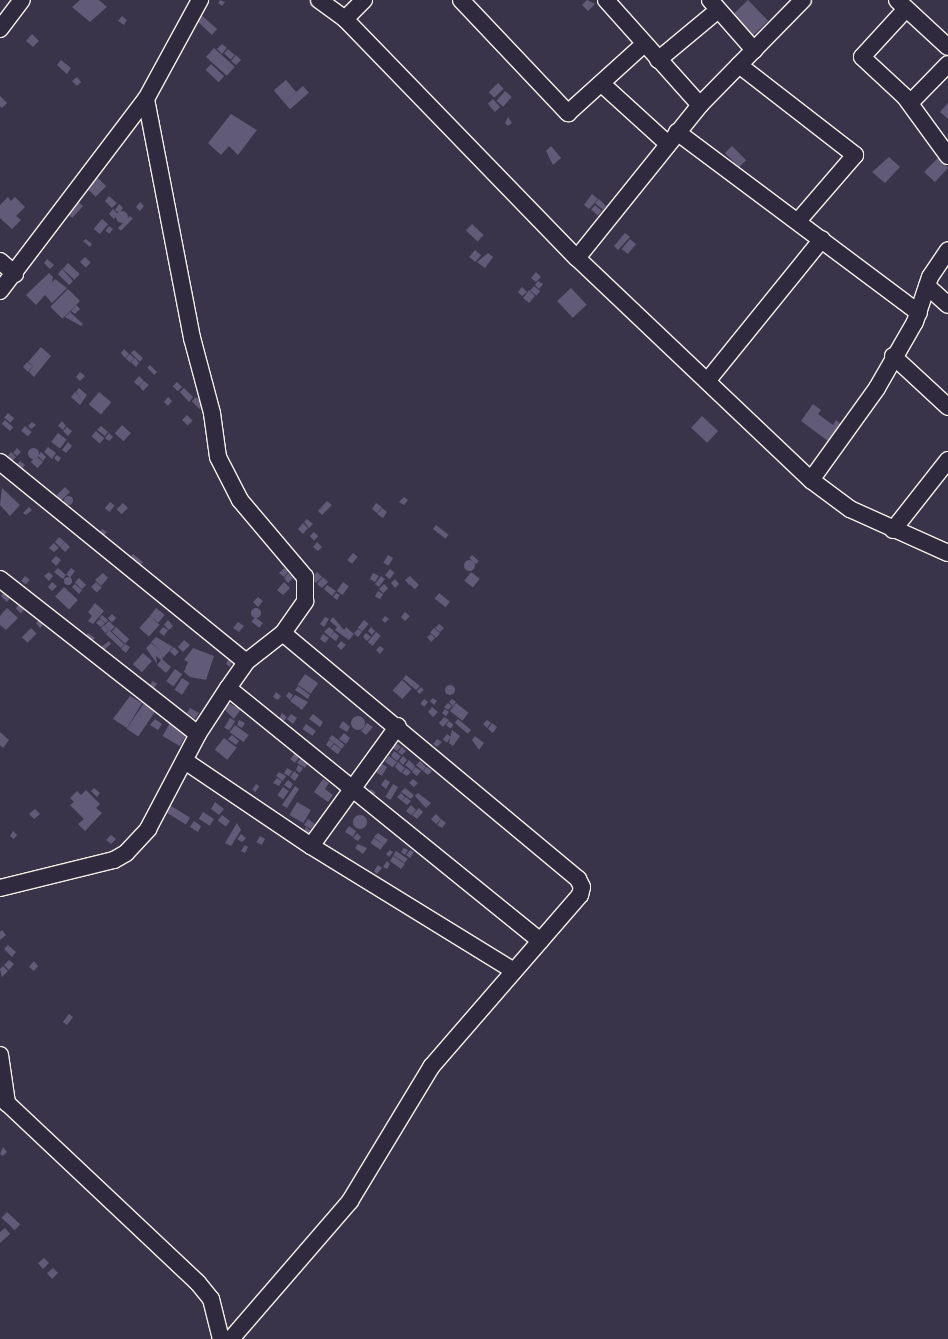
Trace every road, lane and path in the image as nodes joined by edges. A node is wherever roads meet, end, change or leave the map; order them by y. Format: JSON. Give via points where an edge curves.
{"nodes":[{"id":1,"x":22,"y":0,"type":"edge"},
{"id":2,"x":200,"y":0,"type":"edge"},
{"id":3,"x":318,"y":0,"type":"edge"},
{"id":4,"x":364,"y":0,"type":"edge"},
{"id":5,"x":461,"y":0,"type":"edge"},
{"id":6,"x":606,"y":0,"type":"edge"},
{"id":7,"x":803,"y":0,"type":"edge"},
{"id":8,"x":714,"y":5,"type":"edge"},
{"id":9,"x":902,"y":5,"type":"edge"},
{"id":10,"x":346,"y":19,"type":"junction"},
{"id":11,"x":0,"y":29,"type":"edge"},
{"id":12,"x":644,"y":44,"type":"junction"},
{"id":13,"x":948,"y":47,"type":"edge"},
{"id":14,"x":754,"y":50,"type":"junction"},
{"id":15,"x":658,"y":60,"type":"junction"},
{"id":16,"x":739,"y":64,"type":"junction"},
{"id":17,"x":948,"y":64,"type":"edge"},
{"id":18,"x":602,"y":84,"type":"junction"},
{"id":19,"x":146,"y":99,"type":"junction"},
{"id":20,"x":910,"y":103,"type":"junction"},
{"id":21,"x":700,"y":105,"type":"junction"},
{"id":22,"x":672,"y":138,"type":"junction"},
{"id":23,"x":948,"y":156,"type":"edge"},
{"id":24,"x":798,"y":221,"type":"junction"},
{"id":25,"x":822,"y":239,"type":"junction"},
{"id":26,"x":948,"y":250,"type":"edge"},
{"id":27,"x":577,"y":258,"type":"junction"},
{"id":28,"x":0,"y":261,"type":"edge"},
{"id":29,"x":14,"y":274,"type":"junction"},
{"id":30,"x":927,"y":286,"type":"junction"},
{"id":31,"x":0,"y":291,"type":"edge"},
{"id":32,"x":948,"y":305,"type":"edge"},
{"id":33,"x":919,"y":313,"type":"junction"},
{"id":34,"x":893,"y":356,"type":"junction"},
{"id":35,"x":708,"y":380,"type":"junction"},
{"id":36,"x":948,"y":407,"type":"edge"},
{"id":37,"x":948,"y":460,"type":"edge"},
{"id":38,"x":0,"y":462,"type":"edge"},
{"id":39,"x":811,"y":480,"type":"junction"},
{"id":40,"x":893,"y":530,"type":"junction"},
{"id":41,"x":948,"y":553,"type":"edge"},
{"id":42,"x":0,"y":578,"type":"edge"},
{"id":43,"x":283,"y":633,"type":"junction"},
{"id":44,"x":246,"y":662,"type":"junction"},
{"id":45,"x":228,"y":688,"type":"junction"},
{"id":46,"x":398,"y":726,"type":"junction"},
{"id":47,"x":198,"y":734,"type":"junction"},
{"id":48,"x":186,"y":760,"type":"junction"},
{"id":49,"x":352,"y":787,"type":"junction"},
{"id":50,"x":311,"y":846,"type":"junction"},
{"id":51,"x":0,"y":888,"type":"edge"},
{"id":52,"x":540,"y":941,"type":"junction"},
{"id":53,"x":514,"y":971,"type":"junction"},
{"id":54,"x":0,"y":1055,"type":"edge"},
{"id":55,"x":221,"y":1339,"type":"edge"},
{"id":56,"x":231,"y":1339,"type":"edge"}],
"edges":[{"from":1,"to":11,"type":"street"},
{"from":2,"to":19,"type":"street"},
{"from":3,"to":10,"type":"street"},
{"from":4,"to":10,"type":"street"},
{"from":5,"to":18,"type":"street","via":[[563,110],[572,112]]},
{"from":6,"to":12,"type":"street"},
{"from":7,"to":14,"type":"street"},
{"from":8,"to":14,"type":"street"},
{"from":8,"to":15,"type":"street"},
{"from":9,"to":13,"type":"street"},
{"from":9,"to":20,"type":"street","via":[[862,57]]},
{"from":10,"to":27,"type":"street"},
{"from":12,"to":15,"type":"street"},
{"from":12,"to":18,"type":"street"},
{"from":14,"to":16,"type":"street"},
{"from":15,"to":21,"type":"street"},
{"from":16,"to":21,"type":"street"},
{"from":16,"to":24,"type":"street","via":[[855,155]]},
{"from":17,"to":20,"type":"street"},
{"from":18,"to":22,"type":"street"},
{"from":19,"to":29,"type":"street"},
{"from":19,"to":43,"type":"street","via":[[192,338],[212,413],[218,457],[240,500],[305,577],[305,601]]},
{"from":20,"to":23,"type":"street"},
{"from":21,"to":22,"type":"street"},
{"from":22,"to":24,"type":"street"},
{"from":22,"to":27,"type":"street"},
{"from":24,"to":25,"type":"street"},
{"from":25,"to":33,"type":"street"},
{"from":25,"to":35,"type":"street"},
{"from":26,"to":30,"type":"street"},
{"from":27,"to":35,"type":"street"},
{"from":28,"to":29,"type":"street"},
{"from":29,"to":31,"type":"street"},
{"from":30,"to":32,"type":"street"},
{"from":30,"to":33,"type":"street"},
{"from":33,"to":34,"type":"street"},
{"from":34,"to":36,"type":"street"},
{"from":34,"to":39,"type":"street","via":[[877,388]]},
{"from":35,"to":39,"type":"street"},
{"from":37,"to":40,"type":"street"},
{"from":38,"to":44,"type":"street"},
{"from":39,"to":40,"type":"street","via":[[850,509]]},
{"from":40,"to":41,"type":"street"},
{"from":42,"to":47,"type":"street"},
{"from":43,"to":44,"type":"street"},
{"from":43,"to":46,"type":"street"},
{"from":44,"to":45,"type":"street"},
{"from":45,"to":47,"type":"street"},
{"from":45,"to":49,"type":"street"},
{"from":46,"to":49,"type":"street"},
{"from":46,"to":52,"type":"street","via":[[578,879],[582,887],[580,895]]},
{"from":47,"to":48,"type":"street"},
{"from":48,"to":50,"type":"street"},
{"from":48,"to":51,"type":"street","via":[[148,829],[126,853],[114,860]]},
{"from":49,"to":50,"type":"street"},
{"from":49,"to":52,"type":"street"},
{"from":50,"to":53,"type":"street"},
{"from":52,"to":53,"type":"street"},
{"from":53,"to":56,"type":"street","via":[[431,1067],[350,1201]]},
{"from":54,"to":55,"type":"street","via":[[7,1103],[198,1283],[211,1299]]}]}
